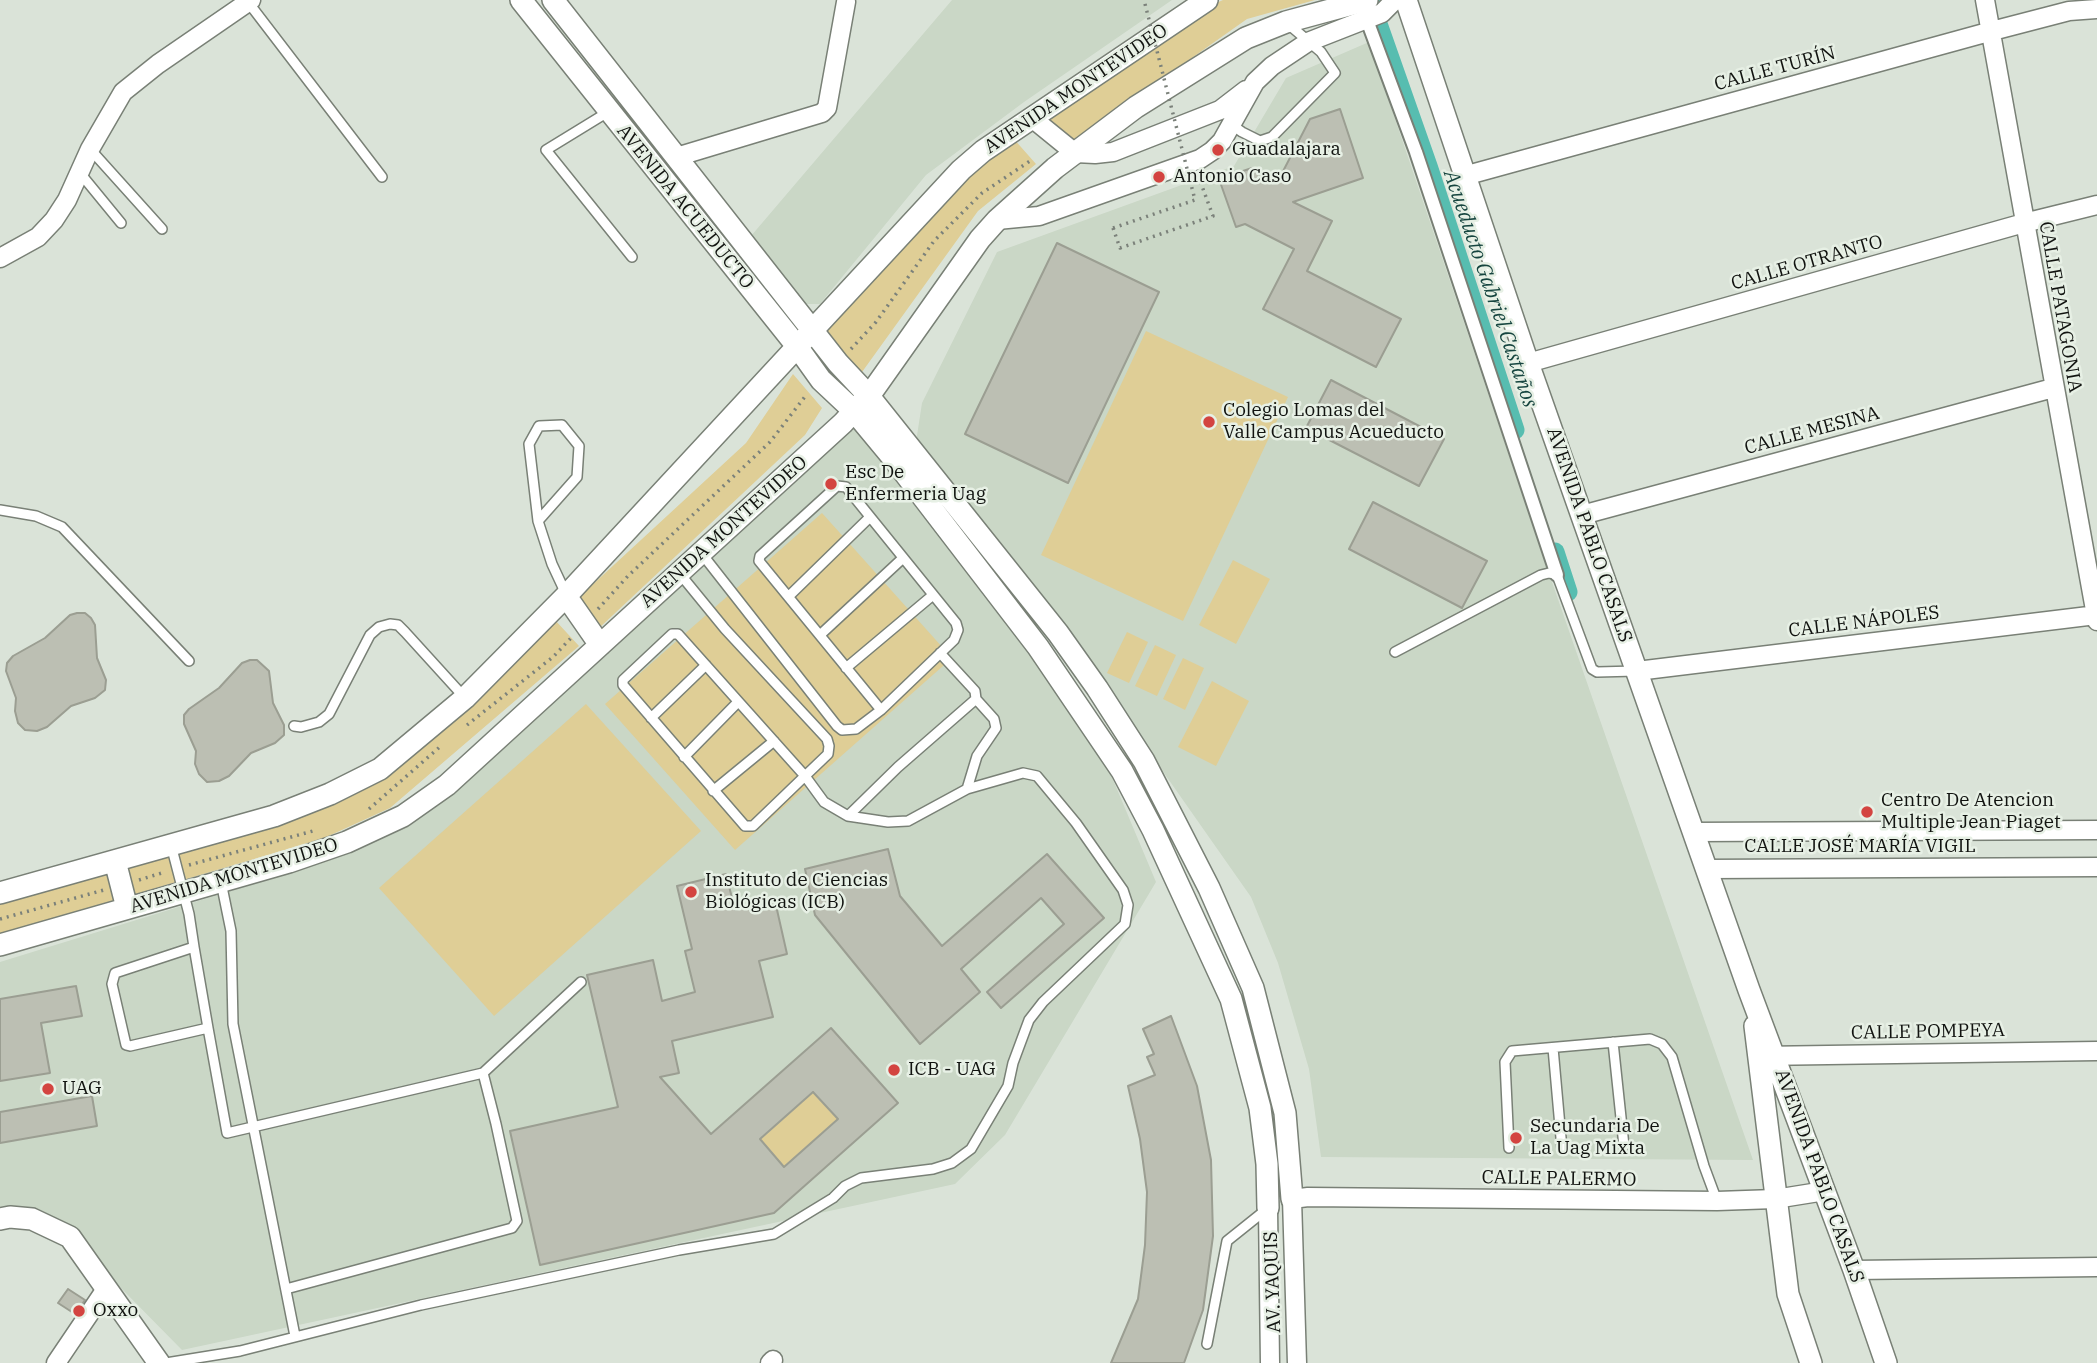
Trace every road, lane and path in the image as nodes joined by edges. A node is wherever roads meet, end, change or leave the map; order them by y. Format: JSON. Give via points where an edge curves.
{"nodes":[{"id":1,"x":521,"y":0,"type":"edge"},
{"id":2,"x":553,"y":0,"type":"edge"},
{"id":3,"x":1144,"y":0,"type":"edge"},
{"id":4,"x":1207,"y":0,"type":"edge"},
{"id":5,"x":1308,"y":0,"type":"edge"},
{"id":6,"x":1395,"y":0,"type":"edge"},
{"id":7,"x":1406,"y":0,"type":"edge"},
{"id":8,"x":1985,"y":0,"type":"edge"},
{"id":9,"x":249,"y":1,"type":"edge"},
{"id":10,"x":846,"y":2,"type":"dead end"},
{"id":11,"x":1363,"y":5,"type":"edge"},
{"id":12,"x":2097,"y":9,"type":"edge"},
{"id":13,"x":1286,"y":22,"type":"junction"},
{"id":14,"x":1992,"y":32,"type":"junction"},
{"id":15,"x":1308,"y":42,"type":"junction"},
{"id":16,"x":608,"y":111,"type":"junction"},
{"id":17,"x":1032,"y":118,"type":"junction"},
{"id":18,"x":1225,"y":118,"type":"junction"},
{"id":19,"x":90,"y":149,"type":"junction"},
{"id":20,"x":1074,"y":153,"type":"junction"},
{"id":21,"x":676,"y":157,"type":"junction"},
{"id":22,"x":1193,"y":161,"type":"junction"},
{"id":23,"x":78,"y":172,"type":"junction"},
{"id":24,"x":1464,"y":176,"type":"junction"},
{"id":25,"x":382,"y":177,"type":"dead end"},
{"id":26,"x":711,"y":201,"type":"junction"},
{"id":27,"x":2097,"y":205,"type":"edge"},
{"id":28,"x":692,"y":215,"type":"junction"},
{"id":29,"x":997,"y":220,"type":"junction"},
{"id":30,"x":121,"y":223,"type":"dead end"},
{"id":31,"x":2024,"y":223,"type":"junction"},
{"id":32,"x":162,"y":229,"type":"dead end"},
{"id":33,"x":632,"y":257,"type":"dead end"},
{"id":34,"x":0,"y":258,"type":"edge"},
{"id":35,"x":812,"y":329,"type":"junction"},
{"id":36,"x":796,"y":345,"type":"junction"},
{"id":37,"x":1528,"y":363,"type":"junction"},
{"id":38,"x":2053,"y":388,"type":"junction"},
{"id":39,"x":869,"y":395,"type":"junction"},
{"id":40,"x":853,"y":411,"type":"junction"},
{"id":41,"x":0,"y":510,"type":"edge"},
{"id":42,"x":1582,"y":515,"type":"junction"},
{"id":43,"x":870,"y":517,"type":"junction"},
{"id":44,"x":538,"y":521,"type":"junction"},
{"id":45,"x":701,"y":553,"type":"junction"},
{"id":46,"x":904,"y":558,"type":"junction"},
{"id":47,"x":679,"y":573,"type":"junction"},
{"id":48,"x":1557,"y":575,"type":"junction"},
{"id":49,"x":933,"y":595,"type":"junction"},
{"id":50,"x":566,"y":596,"type":"junction"},
{"id":51,"x":789,"y":596,"type":"junction"},
{"id":52,"x":2097,"y":617,"type":"edge"},
{"id":53,"x":820,"y":635,"type":"junction"},
{"id":54,"x":600,"y":645,"type":"junction"},
{"id":55,"x":1395,"y":652,"type":"dead end"},
{"id":56,"x":940,"y":653,"type":"junction"},
{"id":57,"x":189,"y":661,"type":"dead end"},
{"id":58,"x":706,"y":666,"type":"junction"},
{"id":59,"x":846,"y":668,"type":"junction"},
{"id":60,"x":1637,"y":671,"type":"junction"},
{"id":61,"x":465,"y":698,"type":"junction"},
{"id":62,"x":976,"y":699,"type":"junction"},
{"id":63,"x":738,"y":702,"type":"junction"},
{"id":64,"x":881,"y":710,"type":"junction"},
{"id":65,"x":651,"y":718,"type":"junction"},
{"id":66,"x":294,"y":726,"type":"dead end"},
{"id":67,"x":837,"y":726,"type":"junction"},
{"id":68,"x":827,"y":739,"type":"junction"},
{"id":69,"x":774,"y":741,"type":"junction"},
{"id":70,"x":684,"y":757,"type":"junction"},
{"id":71,"x":1144,"y":761,"type":"junction"},
{"id":72,"x":1122,"y":771,"type":"junction"},
{"id":73,"x":804,"y":776,"type":"junction"},
{"id":74,"x":967,"y":789,"type":"junction"},
{"id":75,"x":713,"y":791,"type":"junction"},
{"id":76,"x":848,"y":816,"type":"junction"},
{"id":77,"x":2097,"y":830,"type":"edge"},
{"id":78,"x":1694,"y":832,"type":"junction"},
{"id":79,"x":172,"y":845,"type":"junction"},
{"id":80,"x":115,"y":862,"type":"junction"},
{"id":81,"x":2097,"y":867,"type":"edge"},
{"id":82,"x":1707,"y":869,"type":"junction"},
{"id":83,"x":220,"y":880,"type":"junction"},
{"id":84,"x":184,"y":891,"type":"junction"},
{"id":85,"x":0,"y":893,"type":"edge"},
{"id":86,"x":127,"y":908,"type":"junction"},
{"id":87,"x":0,"y":945,"type":"edge"},
{"id":88,"x":194,"y":947,"type":"junction"},
{"id":89,"x":581,"y":982,"type":"dead end"},
{"id":90,"x":208,"y":1028,"type":"junction"},
{"id":91,"x":1614,"y":1042,"type":"junction"},
{"id":92,"x":1553,"y":1048,"type":"junction"},
{"id":93,"x":2097,"y":1051,"type":"edge"},
{"id":94,"x":1767,"y":1056,"type":"junction"},
{"id":95,"x":483,"y":1073,"type":"junction"},
{"id":96,"x":254,"y":1128,"type":"junction"},
{"id":97,"x":1624,"y":1146,"type":"dead end"},
{"id":98,"x":1508,"y":1148,"type":"dead end"},
{"id":99,"x":1562,"y":1149,"type":"dead end"},
{"id":100,"x":1825,"y":1191,"type":"junction"},
{"id":101,"x":1292,"y":1199,"type":"junction"},
{"id":102,"x":1775,"y":1199,"type":"junction"},
{"id":103,"x":1717,"y":1201,"type":"junction"},
{"id":104,"x":1268,"y":1208,"type":"junction"},
{"id":105,"x":0,"y":1219,"type":"edge"},
{"id":106,"x":2097,"y":1266,"type":"edge"},
{"id":107,"x":1854,"y":1270,"type":"junction"},
{"id":108,"x":106,"y":1289,"type":"junction"},
{"id":109,"x":286,"y":1289,"type":"junction"},
{"id":110,"x":295,"y":1336,"type":"junction"},
{"id":111,"x":1207,"y":1344,"type":"dead end"},
{"id":112,"x":240,"y":1351,"type":"junction"},
{"id":113,"x":56,"y":1363,"type":"edge"},
{"id":114,"x":159,"y":1363,"type":"edge"},
{"id":115,"x":166,"y":1363,"type":"edge"},
{"id":116,"x":235,"y":1363,"type":"edge"},
{"id":117,"x":1270,"y":1363,"type":"edge"},
{"id":118,"x":1297,"y":1363,"type":"edge"},
{"id":119,"x":1811,"y":1363,"type":"edge"},
{"id":120,"x":1886,"y":1363,"type":"edge"}],
"edges":[{"from":1,"to":16,"type":"street","name":"AVENIDA ACUEDUCTO"},
{"from":2,"to":21,"type":"street","name":"AVENIDA ACUEDUCTO"},
{"from":3,"to":22,"type":"path","bridge":true,"via":[[1195,200],[1113,228],[1120,248],[1213,216]]},
{"from":4,"to":17,"type":"street","name":"AVENIDA MONTEVIDEO"},
{"from":5,"to":13,"type":"street"},
{"from":6,"to":11,"type":"street","via":[[1382,13]]},
{"from":7,"to":24,"type":"street","name":"AVENIDA PABLO CASALS"},
{"from":8,"to":14,"type":"street","name":"CALLE PATAGONIA"},
{"from":9,"to":19,"type":"street","via":[[123,92]]},
{"from":9,"to":25,"type":"lane"},
{"from":10,"to":21,"type":"street","via":[[827,108],[822,113]]},
{"from":11,"to":13,"type":"street","name":"AVENIDA MONTEVIDEO"},
{"from":11,"to":15,"type":"street"},
{"from":11,"to":48,"type":"street"},
{"from":12,"to":14,"type":"street","name":"CALLE TURÍN","via":[[2068,11]]},
{"from":13,"to":15,"type":"lane"},
{"from":13,"to":20,"type":"street","name":"AVENIDA MONTEVIDEO","via":[[1246,38],[1206,62]]},
{"from":14,"to":24,"type":"street","name":"CALLE TURÍN"},
{"from":14,"to":31,"type":"street","name":"CALLE PATAGONIA"},
{"from":15,"to":18,"type":"street","via":[[1272,66]]},
{"from":15,"to":18,"type":"lane","via":[[1321,52],[1334,75],[1272,137],[1260,141]]},
{"from":16,"to":28,"type":"street","name":"AVENIDA ACUEDUCTO"},
{"from":16,"to":33,"type":"lane","via":[[546,150]]},
{"from":17,"to":20,"type":"street"},
{"from":17,"to":35,"type":"street","name":"AVENIDA MONTEVIDEO","via":[[954,176]]},
{"from":18,"to":20,"type":"street","via":[[1113,152]]},
{"from":18,"to":22,"type":"street","via":[[1222,141]]},
{"from":19,"to":23,"type":"street"},
{"from":19,"to":32,"type":"lane"},
{"from":20,"to":29,"type":"street","name":"AVENIDA MONTEVIDEO"},
{"from":21,"to":26,"type":"street","name":"AVENIDA ACUEDUCTO"},
{"from":22,"to":29,"type":"street","via":[[1040,216]]},
{"from":23,"to":30,"type":"lane"},
{"from":23,"to":34,"type":"street","via":[[54,220],[38,237]]},
{"from":24,"to":37,"type":"street","name":"AVENIDA PABLO CASALS"},
{"from":26,"to":28,"type":"street"},
{"from":26,"to":35,"type":"street","name":"AVENIDA ACUEDUCTO"},
{"from":27,"to":31,"type":"street","name":"CALLE OTRANTO"},
{"from":28,"to":36,"type":"street","name":"AVENIDA ACUEDUCTO"},
{"from":29,"to":39,"type":"street","name":"AVENIDA MONTEVIDEO"},
{"from":31,"to":37,"type":"street","name":"CALLE OTRANTO"},
{"from":31,"to":38,"type":"street","name":"CALLE PATAGONIA"},
{"from":35,"to":36,"type":"street","name":"AVENIDA MONTEVIDEO"},
{"from":35,"to":39,"type":"street","name":"AVENIDA ACUEDUCTO"},
{"from":36,"to":40,"type":"street","name":"AVENIDA ACUEDUCTO","via":[[821,380]]},
{"from":36,"to":50,"type":"street","name":"AVENIDA MONTEVIDEO"},
{"from":37,"to":42,"type":"street","name":"AVENIDA PABLO CASALS"},
{"from":38,"to":42,"type":"street","name":"CALLE MESINA"},
{"from":38,"to":52,"type":"street","name":"CALLE PATAGONIA"},
{"from":39,"to":40,"type":"street","name":"AVENIDA MONTEVIDEO"},
{"from":39,"to":71,"type":"street","name":"AVENIDA ACUEDUCTO","via":[[1058,633]]},
{"from":40,"to":45,"type":"street","name":"AVENIDA MONTEVIDEO"},
{"from":40,"to":72,"type":"street","name":"AVENIDA ACUEDUCTO","via":[[1038,647]]},
{"from":41,"to":57,"type":"lane","via":[[36,516],[62,527]]},
{"from":42,"to":60,"type":"street","name":"AVENIDA PABLO CASALS"},
{"from":43,"to":46,"type":"lane"},
{"from":43,"to":51,"type":"lane"},
{"from":43,"to":51,"type":"lane","via":[[846,487],[837,486],[760,556]]},
{"from":44,"to":44,"type":"lane","via":[[578,477],[579,446],[562,425],[539,426],[529,444]]},
{"from":44,"to":50,"type":"lane"},
{"from":45,"to":47,"type":"street","name":"AVENIDA MONTEVIDEO"},
{"from":45,"to":67,"type":"lane"},
{"from":46,"to":49,"type":"lane"},
{"from":46,"to":53,"type":"lane"},
{"from":47,"to":54,"type":"street","name":"AVENIDA MONTEVIDEO"},
{"from":47,"to":68,"type":"lane"},
{"from":48,"to":55,"type":"lane","via":[[1541,575]]},
{"from":48,"to":60,"type":"lane","via":[[1592,669]]},
{"from":49,"to":56,"type":"lane","via":[[958,630]]},
{"from":49,"to":59,"type":"lane"},
{"from":50,"to":54,"type":"street"},
{"from":50,"to":61,"type":"street","name":"AVENIDA MONTEVIDEO"},
{"from":51,"to":53,"type":"lane"},
{"from":52,"to":60,"type":"street","name":"CALLE NÁPOLES"},
{"from":53,"to":59,"type":"lane"},
{"from":54,"to":83,"type":"street","name":"AVENIDA MONTEVIDEO","via":[[447,785],[402,816],[347,842]]},
{"from":56,"to":62,"type":"lane","via":[[975,691]]},
{"from":56,"to":64,"type":"lane"},
{"from":58,"to":63,"type":"lane"},
{"from":58,"to":65,"type":"lane"},
{"from":58,"to":65,"type":"lane","via":[[675,633],[623,680]]},
{"from":59,"to":64,"type":"lane"},
{"from":60,"to":78,"type":"street","name":"AVENIDA PABLO CASALS"},
{"from":61,"to":66,"type":"lane","via":[[398,625],[390,624],[370,635],[329,714],[319,722]]},
{"from":61,"to":79,"type":"street","name":"AVENIDA MONTEVIDEO","via":[[380,769],[274,816]]},
{"from":62,"to":74,"type":"lane","via":[[996,728],[976,756]]},
{"from":62,"to":76,"type":"lane"},
{"from":63,"to":69,"type":"lane"},
{"from":63,"to":70,"type":"lane"},
{"from":64,"to":67,"type":"lane","via":[[856,729]]},
{"from":65,"to":70,"type":"lane"},
{"from":67,"to":68,"type":"lane"},
{"from":68,"to":73,"type":"lane","via":[[828,754]]},
{"from":69,"to":73,"type":"lane"},
{"from":69,"to":75,"type":"lane"},
{"from":70,"to":75,"type":"lane"},
{"from":71,"to":72,"type":"street"},
{"from":71,"to":101,"type":"street","name":"AVENIDA ACUEDUCTO","via":[[1209,888],[1253,988],[1285,1113]]},
{"from":72,"to":104,"type":"street","name":"AVENIDA ACUEDUCTO","via":[[1231,999],[1260,1108]]},
{"from":73,"to":75,"type":"lane","via":[[754,827],[741,825]]},
{"from":73,"to":76,"type":"lane","via":[[824,802]]},
{"from":74,"to":76,"type":"lane","via":[[908,821]]},
{"from":74,"to":110,"type":"lane","via":[[1023,773],[1037,776],[1076,823],[1123,890],[1128,905],[1125,923],[1029,1020],[1008,1086],[971,1149],[952,1163],[933,1169],[861,1178],[774,1234],[652,1255]]},
{"from":77,"to":78,"type":"street","name":"CALLE JOSÉ MARÍA VIGIL"},
{"from":78,"to":82,"type":"street","name":"AVENIDA PABLO CASALS"},
{"from":79,"to":80,"type":"street","name":"AVENIDA MONTEVIDEO"},
{"from":79,"to":84,"type":"lane"},
{"from":80,"to":85,"type":"street","name":"AVENIDA MONTEVIDEO"},
{"from":80,"to":86,"type":"street"},
{"from":81,"to":82,"type":"street","name":"CALLE JOSÉ MARÍA VIGIL"},
{"from":82,"to":94,"type":"street","name":"AVENIDA PABLO CASALS"},
{"from":83,"to":84,"type":"street","name":"AVENIDA MONTEVIDEO"},
{"from":83,"to":96,"type":"lane","via":[[230,931],[233,1024]]},
{"from":84,"to":86,"type":"street","name":"AVENIDA MONTEVIDEO"},
{"from":84,"to":88,"type":"lane"},
{"from":86,"to":87,"type":"street","name":"AVENIDA MONTEVIDEO"},
{"from":88,"to":90,"type":"lane"},
{"from":88,"to":90,"type":"lane","via":[[115,973],[111,984],[126,1045]]},
{"from":89,"to":95,"type":"lane"},
{"from":90,"to":96,"type":"lane","via":[[227,1133]]},
{"from":91,"to":92,"type":"lane"},
{"from":91,"to":97,"type":"lane"},
{"from":91,"to":103,"type":"lane","via":[[1650,1039],[1662,1044],[1672,1057]]},
{"from":92,"to":98,"type":"lane","via":[[1512,1051],[1507,1056]]},
{"from":92,"to":99,"type":"lane"},
{"from":93,"to":94,"type":"street","name":"CALLE POMPEYA"},
{"from":94,"to":100,"type":"street","name":"AVENIDA PABLO CASALS"},
{"from":94,"to":102,"type":"street","name":"AVENIDA PABLO CASALS"},
{"from":95,"to":96,"type":"lane"},
{"from":95,"to":109,"type":"lane","via":[[509,1180],[515,1226]]},
{"from":96,"to":109,"type":"lane"},
{"from":100,"to":102,"type":"street","name":"CALLE PALERMO"},
{"from":100,"to":107,"type":"street","name":"AVENIDA PABLO CASALS"},
{"from":101,"to":103,"type":"street","name":"CALLE PALERMO"},
{"from":101,"to":118,"type":"street","name":"AV. YAQUIS"},
{"from":102,"to":103,"type":"street","name":"CALLE PALERMO"},
{"from":102,"to":119,"type":"street","name":"AVENIDA PABLO CASALS","via":[[1787,1294]]},
{"from":104,"to":111,"type":"lane","via":[[1227,1241]]},
{"from":104,"to":117,"type":"street","name":"AV. YAQUIS"},
{"from":105,"to":108,"type":"street","via":[[32,1219],[70,1237]]},
{"from":106,"to":107,"type":"street"},
{"from":107,"to":120,"type":"street","name":"AVENIDA PABLO CASALS"},
{"from":108,"to":113,"type":"street"},
{"from":108,"to":114,"type":"street"},
{"from":109,"to":110,"type":"lane"},
{"from":110,"to":112,"type":"lane"},
{"from":112,"to":115,"type":"lane"},
{"from":112,"to":116,"type":"lane"}]}
